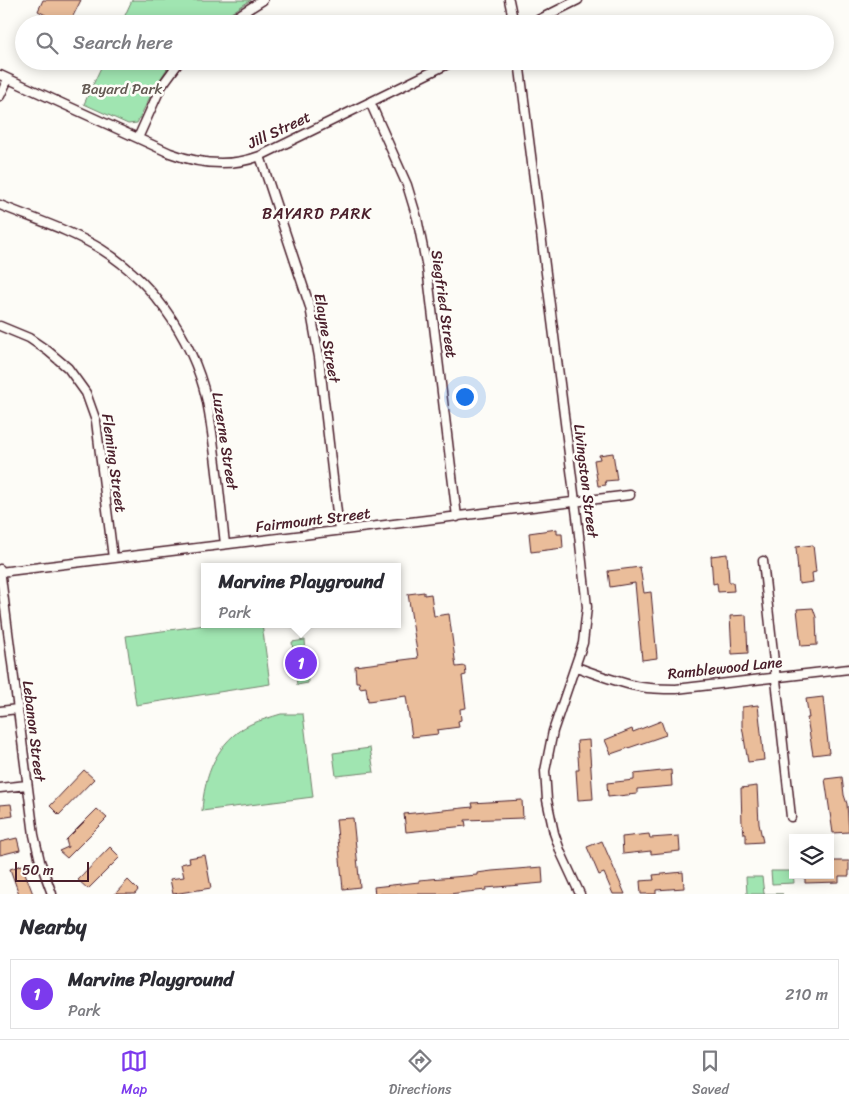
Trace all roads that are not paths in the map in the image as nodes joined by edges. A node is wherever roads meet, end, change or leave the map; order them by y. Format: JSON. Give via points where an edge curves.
{"nodes":[{"id":1,"x":263,"y":0,"type":"edge"},
{"id":2,"x":509,"y":0,"type":"edge"},
{"id":3,"x":578,"y":0,"type":"edge"},
{"id":4,"x":239,"y":15,"type":"edge"},
{"id":5,"x":512,"y":15,"type":"edge"},
{"id":6,"x":548,"y":15,"type":"edge"},
{"id":7,"x":173,"y":70,"type":"edge"},
{"id":8,"x":436,"y":70,"type":"edge"},
{"id":9,"x":520,"y":70,"type":"edge"},
{"id":10,"x":0,"y":75,"type":"edge"},
{"id":11,"x":8,"y":78,"type":"junction"},
{"id":12,"x":0,"y":96,"type":"edge"},
{"id":13,"x":370,"y":102,"type":"junction"},
{"id":14,"x":138,"y":138,"type":"junction"},
{"id":15,"x":260,"y":156,"type":"junction"},
{"id":16,"x":0,"y":205,"type":"edge"},
{"id":17,"x":0,"y":326,"type":"edge"},
{"id":18,"x":630,"y":495,"type":"dead end"},
{"id":19,"x":575,"y":502,"type":"junction"},
{"id":20,"x":457,"y":517,"type":"junction"},
{"id":21,"x":339,"y":530,"type":"junction"},
{"id":22,"x":225,"y":544,"type":"junction"},
{"id":23,"x":113,"y":558,"type":"junction"},
{"id":24,"x":763,"y":561,"type":"dead end"},
{"id":25,"x":0,"y":571,"type":"edge"},
{"id":26,"x":576,"y":666,"type":"junction"},
{"id":27,"x":849,"y":669,"type":"edge"},
{"id":28,"x":776,"y":677,"type":"junction"},
{"id":29,"x":18,"y":710,"type":"junction"},
{"id":30,"x":0,"y":711,"type":"edge"},
{"id":31,"x":27,"y":785,"type":"junction"},
{"id":32,"x":0,"y":788,"type":"edge"},
{"id":33,"x":792,"y":817,"type":"dead end"},
{"id":34,"x":52,"y":894,"type":"edge"},
{"id":35,"x":580,"y":894,"type":"edge"}],
"edges":[{"from":1,"to":4,"type":"street"},
{"from":2,"to":5,"type":"street"},
{"from":3,"to":6,"type":"street"},
{"from":7,"to":14,"type":"street","via":[[161,87]]},
{"from":8,"to":13,"type":"street","name":"Jill Street"},
{"from":9,"to":19,"type":"street","name":"Livingston Street"},
{"from":10,"to":11,"type":"street","name":"Jill Street"},
{"from":11,"to":12,"type":"street"},
{"from":11,"to":14,"type":"street","name":"Jill Street"},
{"from":13,"to":15,"type":"street","name":"Jill Street"},
{"from":13,"to":20,"type":"street","name":"Siegfried Street","via":[[407,185],[421,234]]},
{"from":14,"to":15,"type":"street","name":"Jill Street","via":[[177,156],[202,162],[234,162]]},
{"from":15,"to":21,"type":"street","name":"Elayne Street","via":[[311,312]]},
{"from":16,"to":22,"type":"street","name":"Luzerne Street","via":[[79,237],[113,257],[152,293],[173,321],[194,361],[209,412]]},
{"from":17,"to":23,"type":"street","name":"Fleming Street","via":[[29,338],[48,352],[72,373],[86,393],[96,421]]},
{"from":18,"to":19,"type":"street","name":"Fairmount Street"},
{"from":19,"to":20,"type":"street","name":"Fairmount Street"},
{"from":19,"to":26,"type":"street","name":"Livingston Street","via":[[587,613]]},
{"from":20,"to":21,"type":"street","name":"Fairmount Street"},
{"from":21,"to":22,"type":"street","name":"Fairmount Street"},
{"from":22,"to":23,"type":"street","name":"Fairmount Street"},
{"from":23,"to":25,"type":"street","name":"Fairmount Street"},
{"from":24,"to":28,"type":"street"},
{"from":25,"to":29,"type":"street","name":"Lebanon Street"},
{"from":26,"to":28,"type":"street","name":"Ramblewood Lane","via":[[620,682],[659,689]]},
{"from":26,"to":35,"type":"street","name":"Livingston Street","via":[[553,731],[545,771],[554,833]]},
{"from":27,"to":28,"type":"street","name":"Ramblewood Lane"},
{"from":28,"to":33,"type":"street"},
{"from":29,"to":30,"type":"street"},
{"from":29,"to":31,"type":"street","name":"Lebanon Street"},
{"from":31,"to":32,"type":"street"},
{"from":31,"to":34,"type":"street","name":"Lebanon Street","via":[[36,847]]}]}
